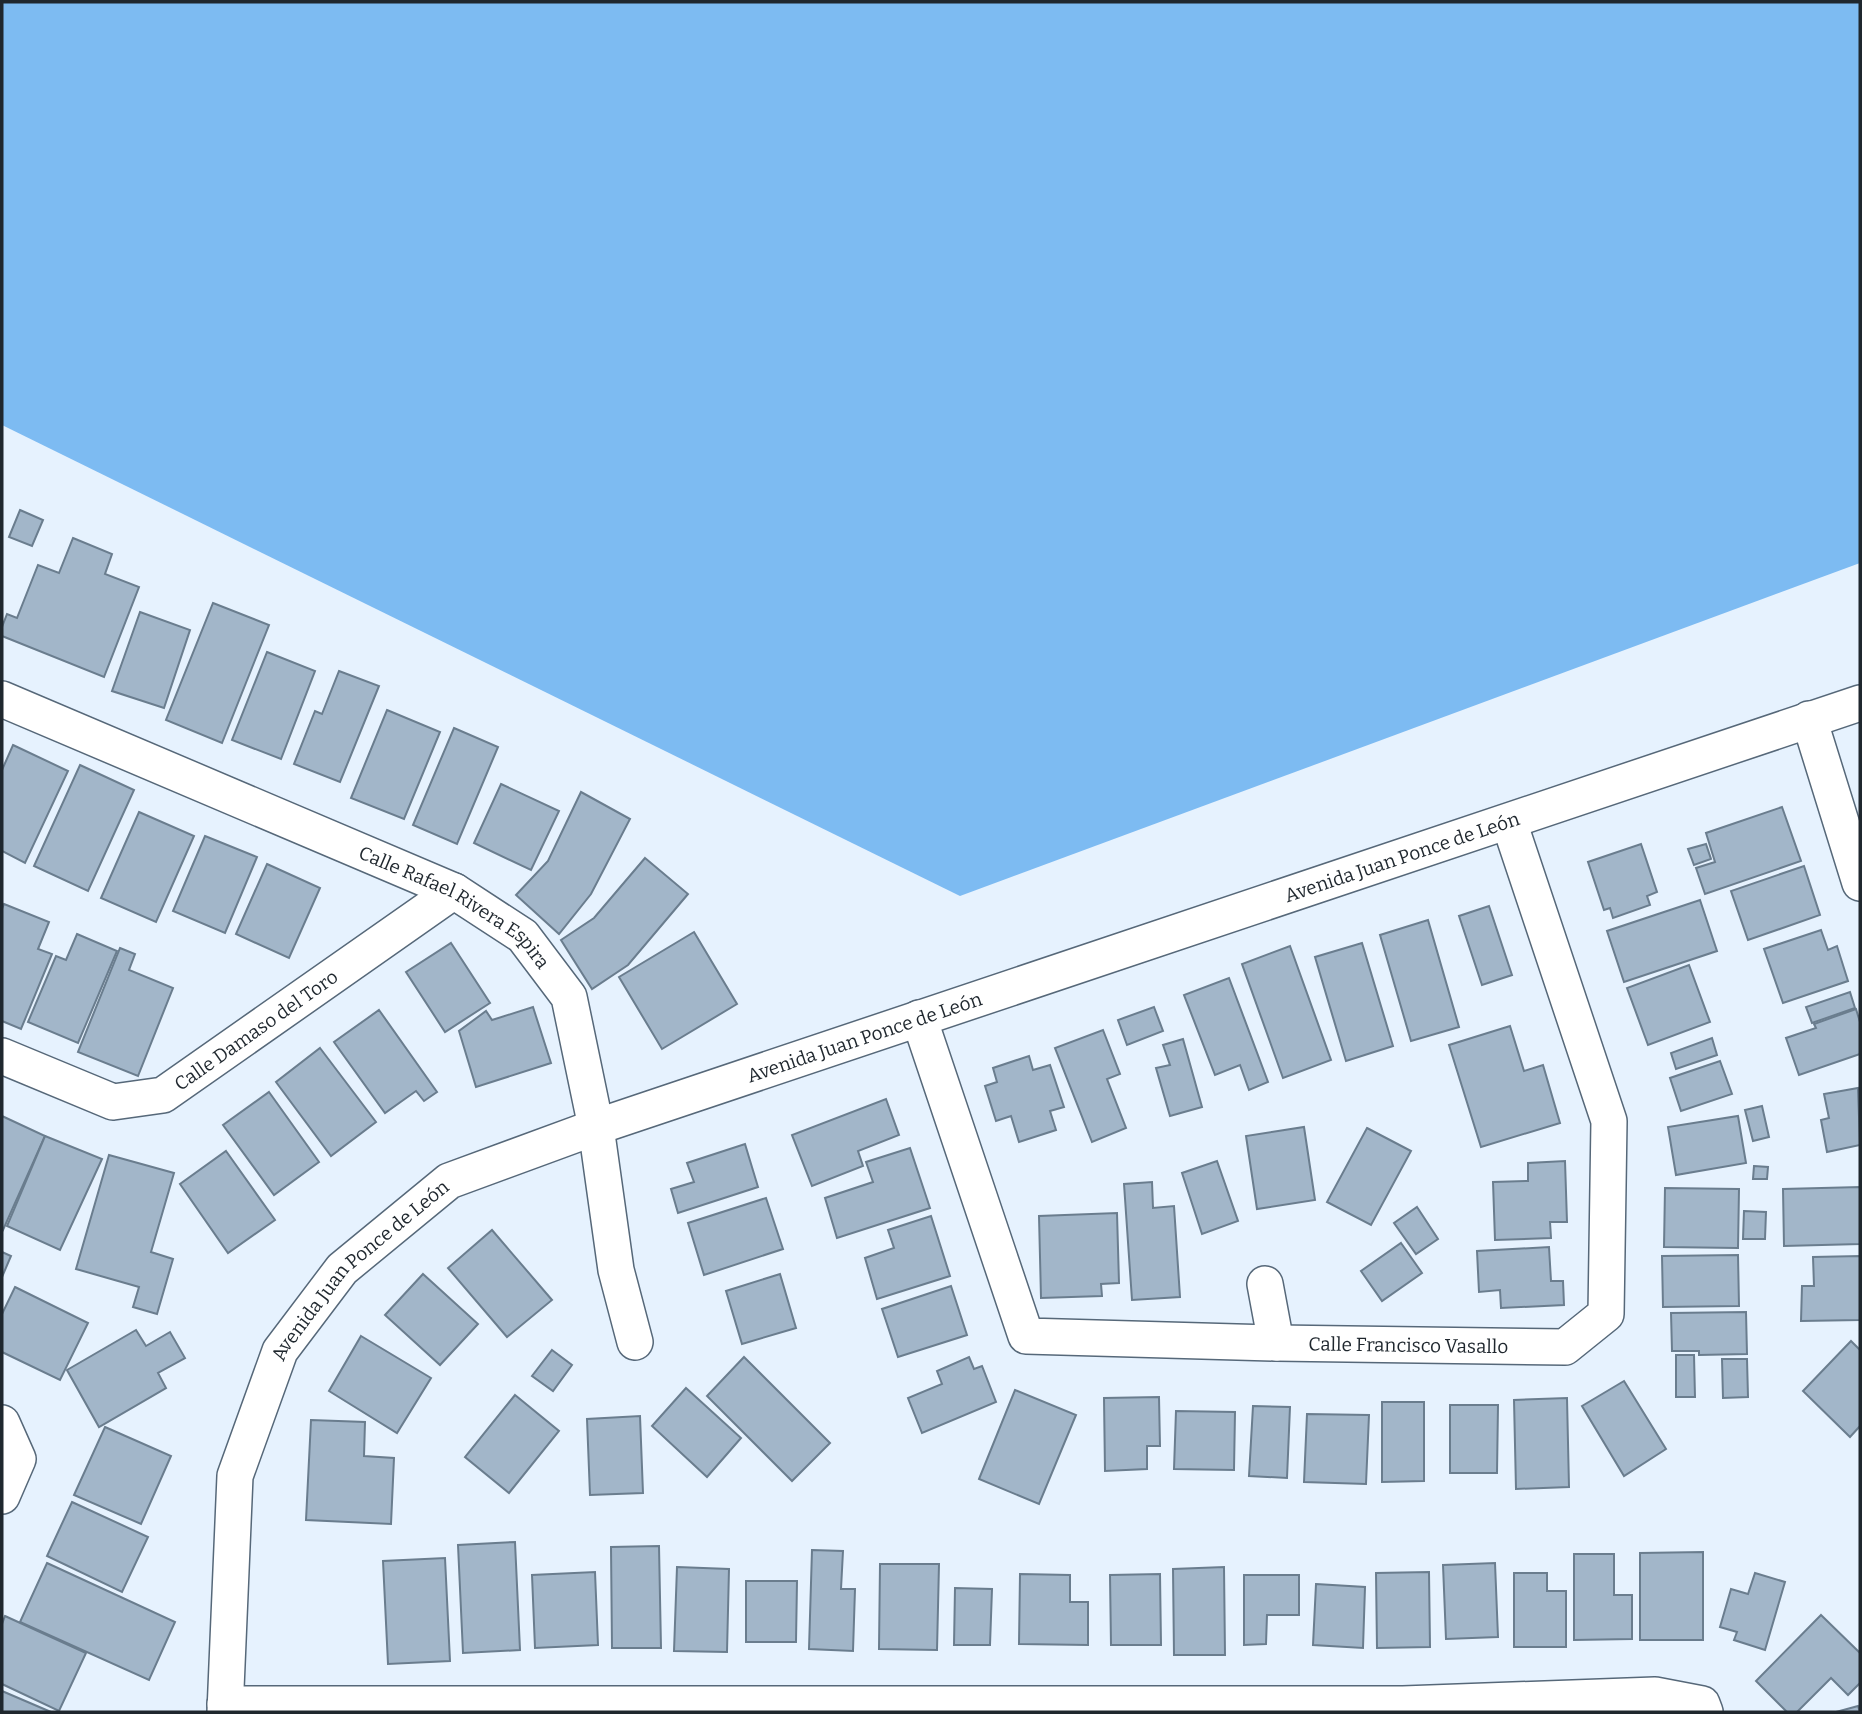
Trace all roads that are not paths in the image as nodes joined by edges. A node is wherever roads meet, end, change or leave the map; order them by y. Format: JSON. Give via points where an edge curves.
{"nodes":[{"id":1,"x":2,"y":699,"type":"edge"},
{"id":2,"x":1860,"y":703,"type":"edge"},
{"id":3,"x":1809,"y":719,"type":"junction"},
{"id":4,"x":1509,"y":822,"type":"junction"},
{"id":5,"x":1860,"y":883,"type":"edge"},
{"id":6,"x":454,"y":891,"type":"junction"},
{"id":7,"x":919,"y":1018,"type":"junction"},
{"id":8,"x":2,"y":1056,"type":"edge"},
{"id":9,"x":596,"y":1127,"type":"junction"},
{"id":10,"x":1265,"y":1284,"type":"dead end"},
{"id":11,"x":635,"y":1342,"type":"dead end"},
{"id":12,"x":1276,"y":1343,"type":"junction"},
{"id":13,"x":2,"y":1423,"type":"edge"},
{"id":14,"x":2,"y":1496,"type":"edge"},
{"id":15,"x":456,"y":1707,"type":"edge"},
{"id":16,"x":225,"y":1708,"type":"edge"},
{"id":17,"x":775,"y":1708,"type":"edge"},
{"id":18,"x":1089,"y":1708,"type":"edge"},
{"id":19,"x":1403,"y":1708,"type":"edge"},
{"id":20,"x":1705,"y":1712,"type":"edge"}],
"edges":[{"from":1,"to":6,"type":"street","name":"Calle Rafael Rivera Espira"},
{"from":2,"to":3,"type":"street","name":"Avenida Juan Ponce de León"},
{"from":3,"to":4,"type":"street","name":"Avenida Juan Ponce de León"},
{"from":3,"to":5,"type":"street"},
{"from":4,"to":7,"type":"street","name":"Avenida Juan Ponce de León"},
{"from":4,"to":12,"type":"street","name":"Calle Francisco Vasallo","via":[[1609,1121],[1606,1314],[1565,1347]]},
{"from":6,"to":8,"type":"street","name":"Calle Damaso del Toro","via":[[163,1095],[113,1102]]},
{"from":6,"to":9,"type":"street","name":"Calle Rafael Rivera Espira","via":[[523,936],[569,997]]},
{"from":7,"to":9,"type":"street","name":"Avenida Juan Ponce de León"},
{"from":7,"to":12,"type":"street","name":"Calle Francisco Vasallo","via":[[1026,1336]]},
{"from":9,"to":11,"type":"street","name":"Calle Rafael Rivera Espira","via":[[616,1270]]},
{"from":9,"to":16,"type":"street","name":"Avenida Juan Ponce de León","via":[[449,1181],[342,1269],[280,1351],[235,1476]]},
{"from":10,"to":12,"type":"street"},
{"from":13,"to":14,"type":"street","via":[[18,1459]]},
{"from":15,"to":16,"type":"street"},
{"from":15,"to":17,"type":"street"},
{"from":17,"to":18,"type":"street"},
{"from":18,"to":19,"type":"street"},
{"from":19,"to":20,"type":"street","via":[[1655,1695],[1702,1704]]}]}
